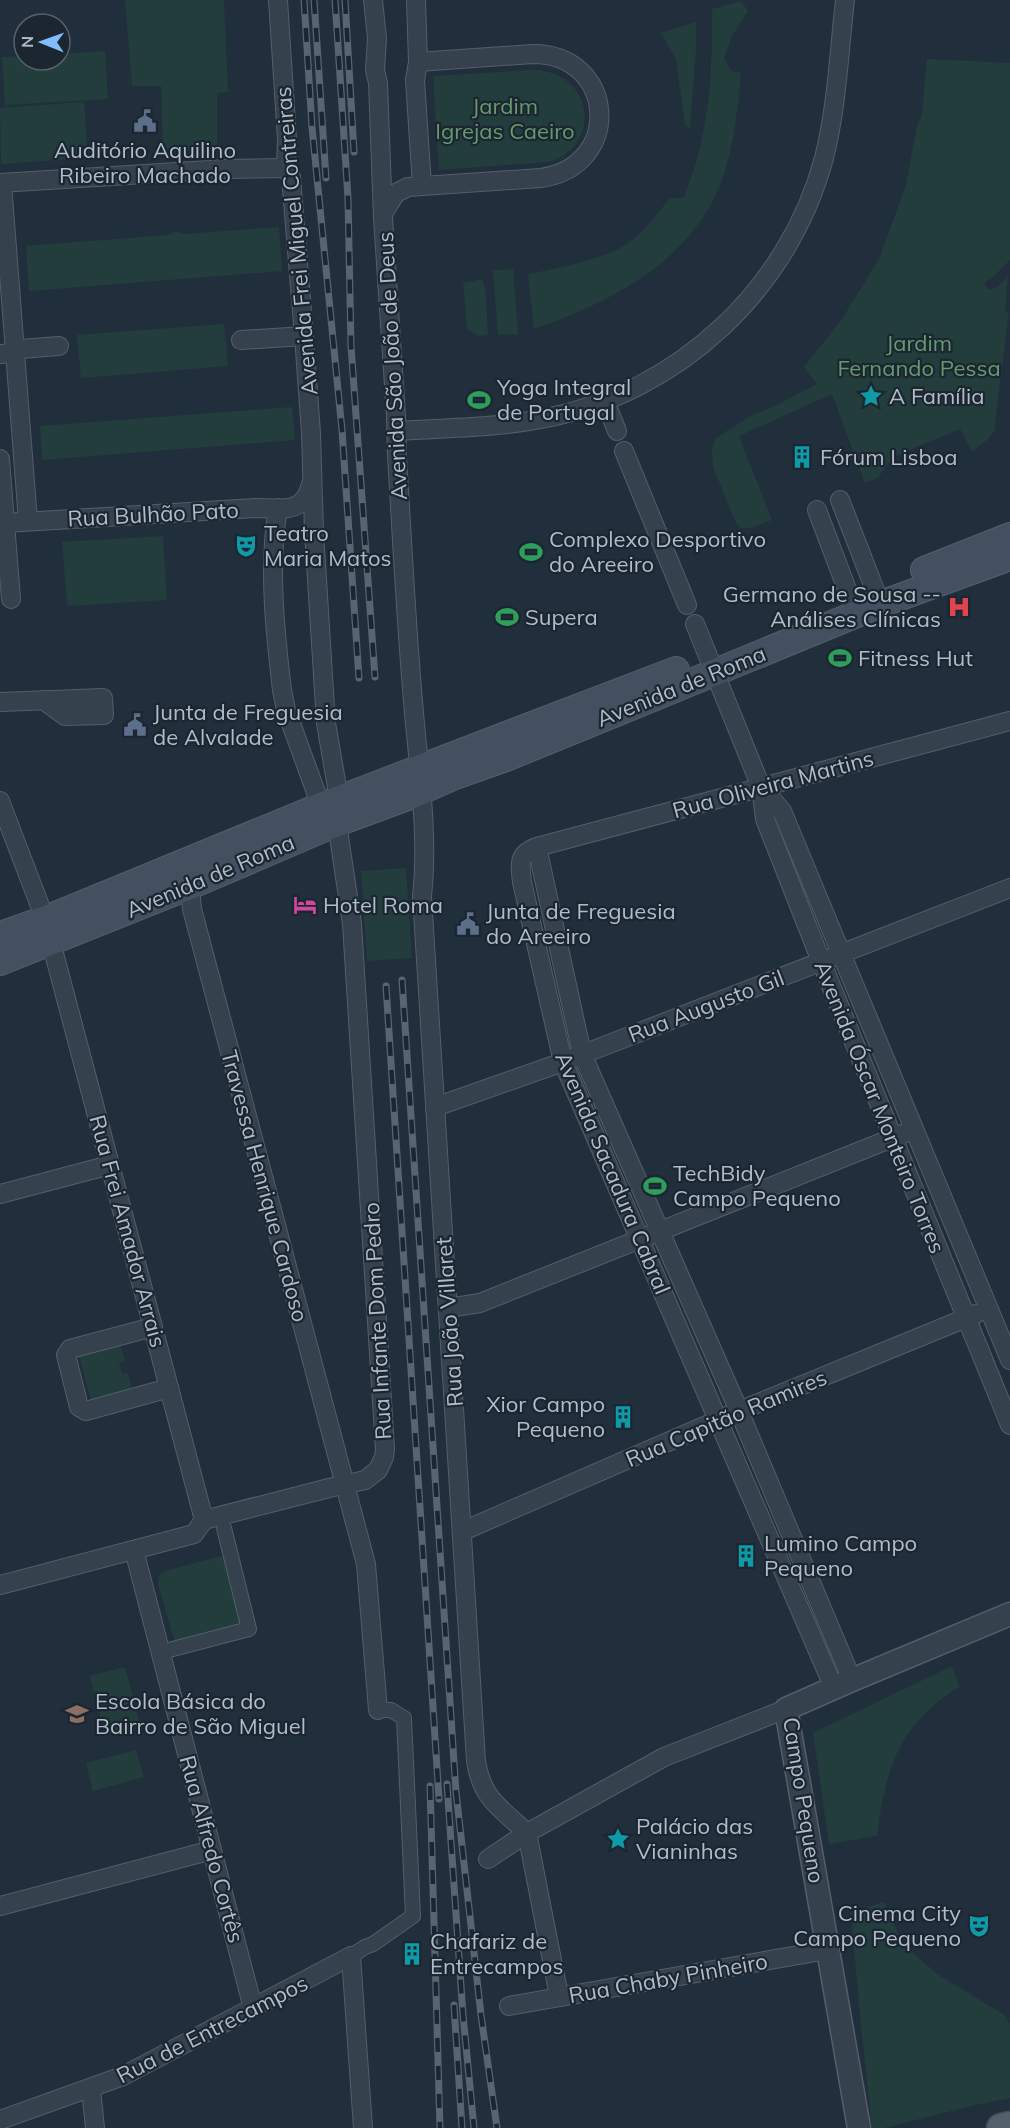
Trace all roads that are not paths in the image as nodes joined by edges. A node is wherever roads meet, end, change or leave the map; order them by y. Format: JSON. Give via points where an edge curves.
{"nodes":[{"id":1,"x":278,"y":0,"type":"edge"},
{"id":2,"x":373,"y":0,"type":"edge"},
{"id":3,"x":416,"y":0,"type":"edge"},
{"id":4,"x":844,"y":0,"type":"edge"},
{"id":5,"x":418,"y":62,"type":"junction"},
{"id":6,"x":383,"y":164,"type":"junction"},
{"id":7,"x":286,"y":168,"type":"junction"},
{"id":8,"x":1,"y":183,"type":"edge"},
{"id":9,"x":415,"y":187,"type":"junction"},
{"id":10,"x":383,"y":214,"type":"junction"},
{"id":11,"x":304,"y":336,"type":"junction"},
{"id":12,"x":242,"y":340,"type":"dead end"},
{"id":13,"x":59,"y":346,"type":"dead end"},
{"id":14,"x":7,"y":353,"type":"edge"},
{"id":15,"x":605,"y":401,"type":"junction"},
{"id":16,"x":396,"y":431,"type":"junction"},
{"id":17,"x":617,"y":431,"type":"dead end"},
{"id":18,"x":624,"y":451,"type":"dead end"},
{"id":19,"x":0,"y":459,"type":"edge"},
{"id":20,"x":311,"y":482,"type":"junction"},
{"id":21,"x":840,"y":500,"type":"dead end"},
{"id":22,"x":286,"y":508,"type":"junction"},
{"id":23,"x":817,"y":510,"type":"dead end"},
{"id":24,"x":28,"y":521,"type":"junction"},
{"id":25,"x":5,"y":523,"type":"junction"},
{"id":26,"x":314,"y":532,"type":"junction"},
{"id":27,"x":1010,"y":536,"type":"edge"},
{"id":28,"x":1010,"y":557,"type":"edge"},
{"id":29,"x":878,"y":597,"type":"junction"},
{"id":30,"x":11,"y":599,"type":"dead end"},
{"id":31,"x":851,"y":600,"type":"junction"},
{"id":32,"x":687,"y":605,"type":"dead end"},
{"id":33,"x":695,"y":624,"type":"dead end"},
{"id":34,"x":711,"y":665,"type":"junction"},
{"id":35,"x":42,"y":700,"type":"dead end"},
{"id":36,"x":0,"y":702,"type":"edge"},
{"id":37,"x":1010,"y":721,"type":"edge"},
{"id":38,"x":420,"y":780,"type":"junction"},
{"id":39,"x":761,"y":787,"type":"junction"},
{"id":40,"x":0,"y":801,"type":"edge"},
{"id":41,"x":332,"y":809,"type":"junction"},
{"id":42,"x":537,"y":847,"type":"junction"},
{"id":43,"x":190,"y":886,"type":"junction"},
{"id":44,"x":1010,"y":888,"type":"edge"},
{"id":45,"x":51,"y":933,"type":"junction"},
{"id":46,"x":0,"y":935,"type":"edge"},
{"id":47,"x":840,"y":954,"type":"junction"},
{"id":48,"x":821,"y":961,"type":"junction"},
{"id":49,"x":0,"y":962,"type":"edge"},
{"id":50,"x":582,"y":1054,"type":"junction"},
{"id":51,"x":563,"y":1062,"type":"junction"},
{"id":52,"x":435,"y":1107,"type":"junction"},
{"id":53,"x":915,"y":1129,"type":"junction"},
{"id":54,"x":894,"y":1138,"type":"junction"},
{"id":55,"x":110,"y":1165,"type":"junction"},
{"id":56,"x":0,"y":1194,"type":"edge"},
{"id":57,"x":659,"y":1231,"type":"junction"},
{"id":58,"x":640,"y":1238,"type":"junction"},
{"id":59,"x":448,"y":1308,"type":"junction"},
{"id":60,"x":989,"y":1308,"type":"junction"},
{"id":61,"x":966,"y":1318,"type":"junction"},
{"id":62,"x":153,"y":1327,"type":"junction"},
{"id":63,"x":1010,"y":1360,"type":"edge"},
{"id":64,"x":169,"y":1388,"type":"junction"},
{"id":65,"x":739,"y":1412,"type":"junction"},
{"id":66,"x":718,"y":1421,"type":"junction"},
{"id":67,"x":1010,"y":1425,"type":"edge"},
{"id":68,"x":344,"y":1485,"type":"junction"},
{"id":69,"x":204,"y":1520,"type":"junction"},
{"id":70,"x":224,"y":1528,"type":"dead end"},
{"id":71,"x":463,"y":1531,"type":"junction"},
{"id":72,"x":134,"y":1550,"type":"junction"},
{"id":73,"x":799,"y":1554,"type":"junction"},
{"id":74,"x":781,"y":1561,"type":"junction"},
{"id":75,"x":0,"y":1585,"type":"edge"},
{"id":76,"x":1010,"y":1614,"type":"edge"},
{"id":77,"x":170,"y":1650,"type":"dead end"},
{"id":78,"x":843,"y":1684,"type":"junction"},
{"id":79,"x":786,"y":1709,"type":"junction"},
{"id":80,"x":378,"y":1710,"type":"joint"},
{"id":81,"x":527,"y":1833,"type":"junction"},
{"id":82,"x":212,"y":1850,"type":"junction"},
{"id":83,"x":488,"y":1858,"type":"dead end"},
{"id":84,"x":0,"y":1906,"type":"edge"},
{"id":85,"x":827,"y":1950,"type":"junction"},
{"id":86,"x":351,"y":1956,"type":"junction"},
{"id":87,"x":560,"y":1996,"type":"junction"},
{"id":88,"x":508,"y":2006,"type":"dead end"},
{"id":89,"x":253,"y":2008,"type":"junction"},
{"id":90,"x":91,"y":2088,"type":"junction"},
{"id":91,"x":0,"y":2120,"type":"edge"},
{"id":92,"x":1010,"y":2126,"type":"edge"},
{"id":93,"x":95,"y":2128,"type":"edge"},
{"id":94,"x":363,"y":2128,"type":"edge"},
{"id":95,"x":859,"y":2128,"type":"edge"},
{"id":96,"x":1001,"y":2128,"type":"edge"}],
"edges":[{"from":1,"to":7,"type":"street","name":"Avenida Frei Miguel Contreiras"},
{"from":2,"to":6,"type":"street","name":"Avenida São João de Deus"},
{"from":3,"to":5,"type":"street"},
{"from":4,"to":15,"type":"street","via":[[824,159],[804,212],[782,254],[741,308],[700,347],[653,379]]},
{"from":5,"to":9,"type":"street"},
{"from":5,"to":9,"type":"street","via":[[553,56],[572,64],[585,76],[600,112],[598,132],[590,149],[578,164],[561,174]]},
{"from":6,"to":9,"type":"street","via":[[392,180]]},
{"from":6,"to":10,"type":"street","name":"Avenida São João de Deus"},
{"from":7,"to":8,"type":"street"},
{"from":7,"to":11,"type":"street","name":"Avenida Frei Miguel Contreiras","via":[[291,177]]},
{"from":8,"to":14,"type":"street"},
{"from":9,"to":10,"type":"street","via":[[396,193]]},
{"from":10,"to":16,"type":"street","name":"Avenida São João de Deus"},
{"from":11,"to":12,"type":"street"},
{"from":11,"to":20,"type":"street","name":"Avenida Frei Miguel Contreiras"},
{"from":13,"to":14,"type":"street"},
{"from":14,"to":24,"type":"street"},
{"from":15,"to":16,"type":"street","via":[[574,412],[518,423]]},
{"from":15,"to":17,"type":"street"},
{"from":16,"to":38,"type":"street","name":"Avenida São João de Deus"},
{"from":18,"to":32,"type":"street"},
{"from":19,"to":25,"type":"street"},
{"from":20,"to":22,"type":"street","via":[[304,501]]},
{"from":20,"to":26,"type":"street","name":"Avenida Frei Miguel Contreiras"},
{"from":21,"to":29,"type":"street"},
{"from":22,"to":24,"type":"street","name":"Rua Bulhão Pato"},
{"from":22,"to":26,"type":"street","via":[[306,516]]},
{"from":22,"to":41,"type":"street","via":[[274,531],[272,563],[282,690],[286,710]]},
{"from":23,"to":31,"type":"street"},
{"from":24,"to":25,"type":"street","name":"Rua Bulhão Pato"},
{"from":25,"to":30,"type":"street"},
{"from":26,"to":41,"type":"street","name":"Avenida Frei Miguel Contreiras"},
{"from":27,"to":29,"type":"main road","name":"Avenida de Roma"},
{"from":28,"to":29,"type":"main road","name":"Avenida de Roma"},
{"from":29,"to":31,"type":"main road","name":"Avenida de Roma"},
{"from":29,"to":34,"type":"main road","name":"Avenida de Roma"},
{"from":31,"to":34,"type":"main road","name":"Avenida de Roma"},
{"from":33,"to":34,"type":"street","name":"Avenida Óscar Monteiro Torres"},
{"from":34,"to":38,"type":"main road","name":"Avenida de Roma","via":[[506,758],[454,776]]},
{"from":34,"to":39,"type":"street","name":"Avenida Óscar Monteiro Torres"},
{"from":35,"to":36,"type":"street"},
{"from":37,"to":39,"type":"street","name":"Rua Oliveira Martins"},
{"from":38,"to":41,"type":"main road","name":"Avenida de Roma"},
{"from":38,"to":52,"type":"street","name":"Rua João Villaret","via":[[422,896]]},
{"from":39,"to":42,"type":"street","name":"Rua Oliveira Martins"},
{"from":39,"to":47,"type":"street","name":"Avenida Óscar Monteiro Torres","via":[[782,812]]},
{"from":39,"to":48,"type":"street","name":"Avenida Óscar Monteiro Torres","via":[[765,819]]},
{"from":40,"to":45,"type":"street","name":"Rua Frei Amador Arrais"},
{"from":41,"to":43,"type":"main road","name":"Avenida de Roma"},
{"from":41,"to":45,"type":"main road","name":"Avenida de Roma"},
{"from":41,"to":68,"type":"street","name":"Rua Infante Dom Pedro","via":[[352,924],[385,1449],[382,1464],[372,1476]]},
{"from":42,"to":50,"type":"street","name":"Avenida Sacadura Cabral"},
{"from":42,"to":51,"type":"street","name":"Avenida Sacadura Cabral","via":[[527,850],[522,858],[521,874]]},
{"from":43,"to":45,"type":"main road","name":"Avenida de Roma"},
{"from":43,"to":68,"type":"street","name":"Travessa Henrique Cardoso","via":[[192,909]]},
{"from":44,"to":47,"type":"street","name":"Rua Augusto Gil"},
{"from":45,"to":46,"type":"main road","name":"Avenida de Roma"},
{"from":45,"to":49,"type":"main road","name":"Avenida de Roma"},
{"from":45,"to":55,"type":"street","name":"Rua Frei Amador Arrais"},
{"from":47,"to":48,"type":"street","name":"Rua Augusto Gil"},
{"from":47,"to":53,"type":"street","name":"Avenida Óscar Monteiro Torres"},
{"from":48,"to":50,"type":"street","name":"Rua Augusto Gil"},
{"from":48,"to":54,"type":"street","name":"Avenida Óscar Monteiro Torres"},
{"from":50,"to":51,"type":"street","name":"Rua Augusto Gil"},
{"from":50,"to":57,"type":"street","name":"Avenida Sacadura Cabral"},
{"from":51,"to":52,"type":"street","name":"Rua Augusto Gil"},
{"from":51,"to":58,"type":"street","name":"Avenida Sacadura Cabral"},
{"from":52,"to":59,"type":"street","name":"Rua João Villaret"},
{"from":53,"to":54,"type":"street"},
{"from":53,"to":60,"type":"street","name":"Avenida Óscar Monteiro Torres"},
{"from":54,"to":57,"type":"street"},
{"from":54,"to":61,"type":"street","name":"Avenida Óscar Monteiro Torres"},
{"from":55,"to":56,"type":"street"},
{"from":55,"to":62,"type":"street","name":"Rua Frei Amador Arrais"},
{"from":57,"to":58,"type":"street"},
{"from":57,"to":65,"type":"street","name":"Avenida Sacadura Cabral"},
{"from":58,"to":59,"type":"street","via":[[480,1303]]},
{"from":58,"to":66,"type":"street","name":"Avenida Sacadura Cabral"},
{"from":59,"to":71,"type":"street","name":"Rua João Villaret"},
{"from":60,"to":61,"type":"street","name":"Rua Capitão Ramires"},
{"from":60,"to":63,"type":"street","name":"Avenida Óscar Monteiro Torres"},
{"from":61,"to":65,"type":"street","name":"Rua Capitão Ramires"},
{"from":61,"to":67,"type":"street","name":"Avenida Óscar Monteiro Torres"},
{"from":62,"to":64,"type":"street","name":"Rua Frei Amador Arrais"},
{"from":62,"to":64,"type":"street","via":[[70,1349],[66,1355],[75,1390],[80,1407],[86,1411]]},
{"from":64,"to":69,"type":"street","name":"Rua Frei Amador Arrais"},
{"from":65,"to":66,"type":"street","name":"Rua Capitão Ramires"},
{"from":65,"to":73,"type":"street","name":"Avenida Sacadura Cabral"},
{"from":66,"to":71,"type":"street","name":"Rua Capitão Ramires"},
{"from":66,"to":74,"type":"street","name":"Avenida Sacadura Cabral"},
{"from":68,"to":69,"type":"street","name":"Rua Infante Dom Pedro"},
{"from":68,"to":80,"type":"street","via":[[366,1564]]},
{"from":69,"to":72,"type":"street","via":[[194,1534]]},
{"from":70,"to":77,"type":"street","via":[[249,1629]]},
{"from":71,"to":81,"type":"street","name":"Rua João Villaret","via":[[479,1778],[493,1802]]},
{"from":72,"to":75,"type":"street"},
{"from":72,"to":82,"type":"street","name":"Rua Alfredo Cortês"},
{"from":73,"to":74,"type":"street"},
{"from":73,"to":78,"type":"street","name":"Avenida Sacadura Cabral"},
{"from":74,"to":78,"type":"street","name":"Avenida Sacadura Cabral"},
{"from":76,"to":78,"type":"street","name":"Campo Pequeno"},
{"from":78,"to":79,"type":"street","name":"Campo Pequeno"},
{"from":79,"to":81,"type":"street","via":[[664,1757]]},
{"from":79,"to":85,"type":"street","name":"Campo Pequeno"},
{"from":80,"to":86,"type":"street","name":"Rua de Entrecampos","via":[[391,1710],[404,1718],[413,1916]]},
{"from":81,"to":83,"type":"street"},
{"from":81,"to":87,"type":"street"},
{"from":82,"to":84,"type":"street"},
{"from":82,"to":89,"type":"street","name":"Rua Alfredo Cortês"},
{"from":85,"to":87,"type":"street","name":"Rua Chaby Pinheiro"},
{"from":85,"to":95,"type":"street","name":"Campo Pequeno"},
{"from":86,"to":89,"type":"street","name":"Rua de Entrecampos"},
{"from":86,"to":94,"type":"street"},
{"from":87,"to":88,"type":"street","name":"Rua Chaby Pinheiro"},
{"from":89,"to":90,"type":"street","name":"Rua de Entrecampos","via":[[138,2069]]},
{"from":90,"to":91,"type":"street","name":"Rua de Entrecampos"},
{"from":90,"to":93,"type":"street"},
{"from":92,"to":96,"type":"main road"}]}
